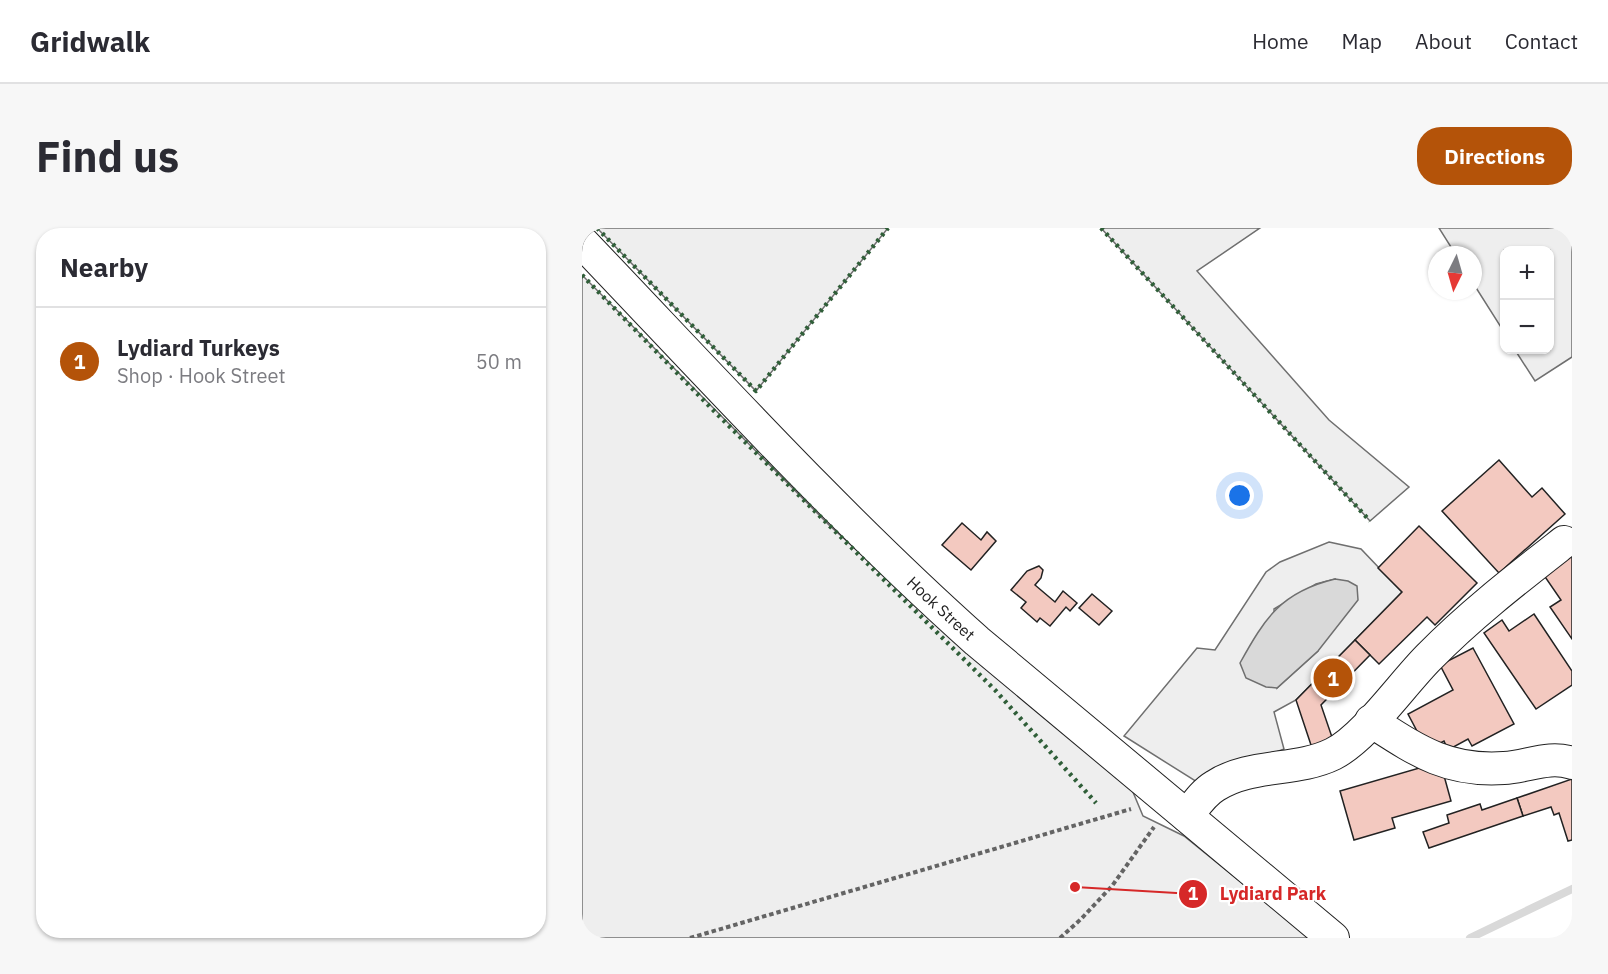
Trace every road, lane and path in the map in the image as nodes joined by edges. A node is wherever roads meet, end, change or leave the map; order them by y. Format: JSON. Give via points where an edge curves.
{"nodes":[{"id":1,"x":582,"y":243,"type":"edge"},
{"id":2,"x":1564,"y":542,"type":"dead end"},
{"id":3,"x":1371,"y":721,"type":"junction"},
{"id":4,"x":1572,"y":763,"type":"edge"},
{"id":5,"x":1171,"y":803,"type":"junction"},
{"id":6,"x":690,"y":938,"type":"edge"},
{"id":7,"x":1060,"y":938,"type":"edge"},
{"id":8,"x":1333,"y":938,"type":"edge"}],
"edges":[{"from":1,"to":5,"type":"street","name":"Hook Street","via":[[927,596]]},
{"from":2,"to":3,"type":"street","via":[[1429,656]]},
{"from":3,"to":4,"type":"street","via":[[1447,764],[1504,768],[1559,759]]},
{"from":3,"to":5,"type":"street","via":[[1332,754],[1233,777]]},
{"from":5,"to":6,"type":"path","via":[[1142,803]]},
{"from":5,"to":7,"type":"path","via":[[1112,886]]},
{"from":5,"to":8,"type":"street","name":"Hook Street"}]}
